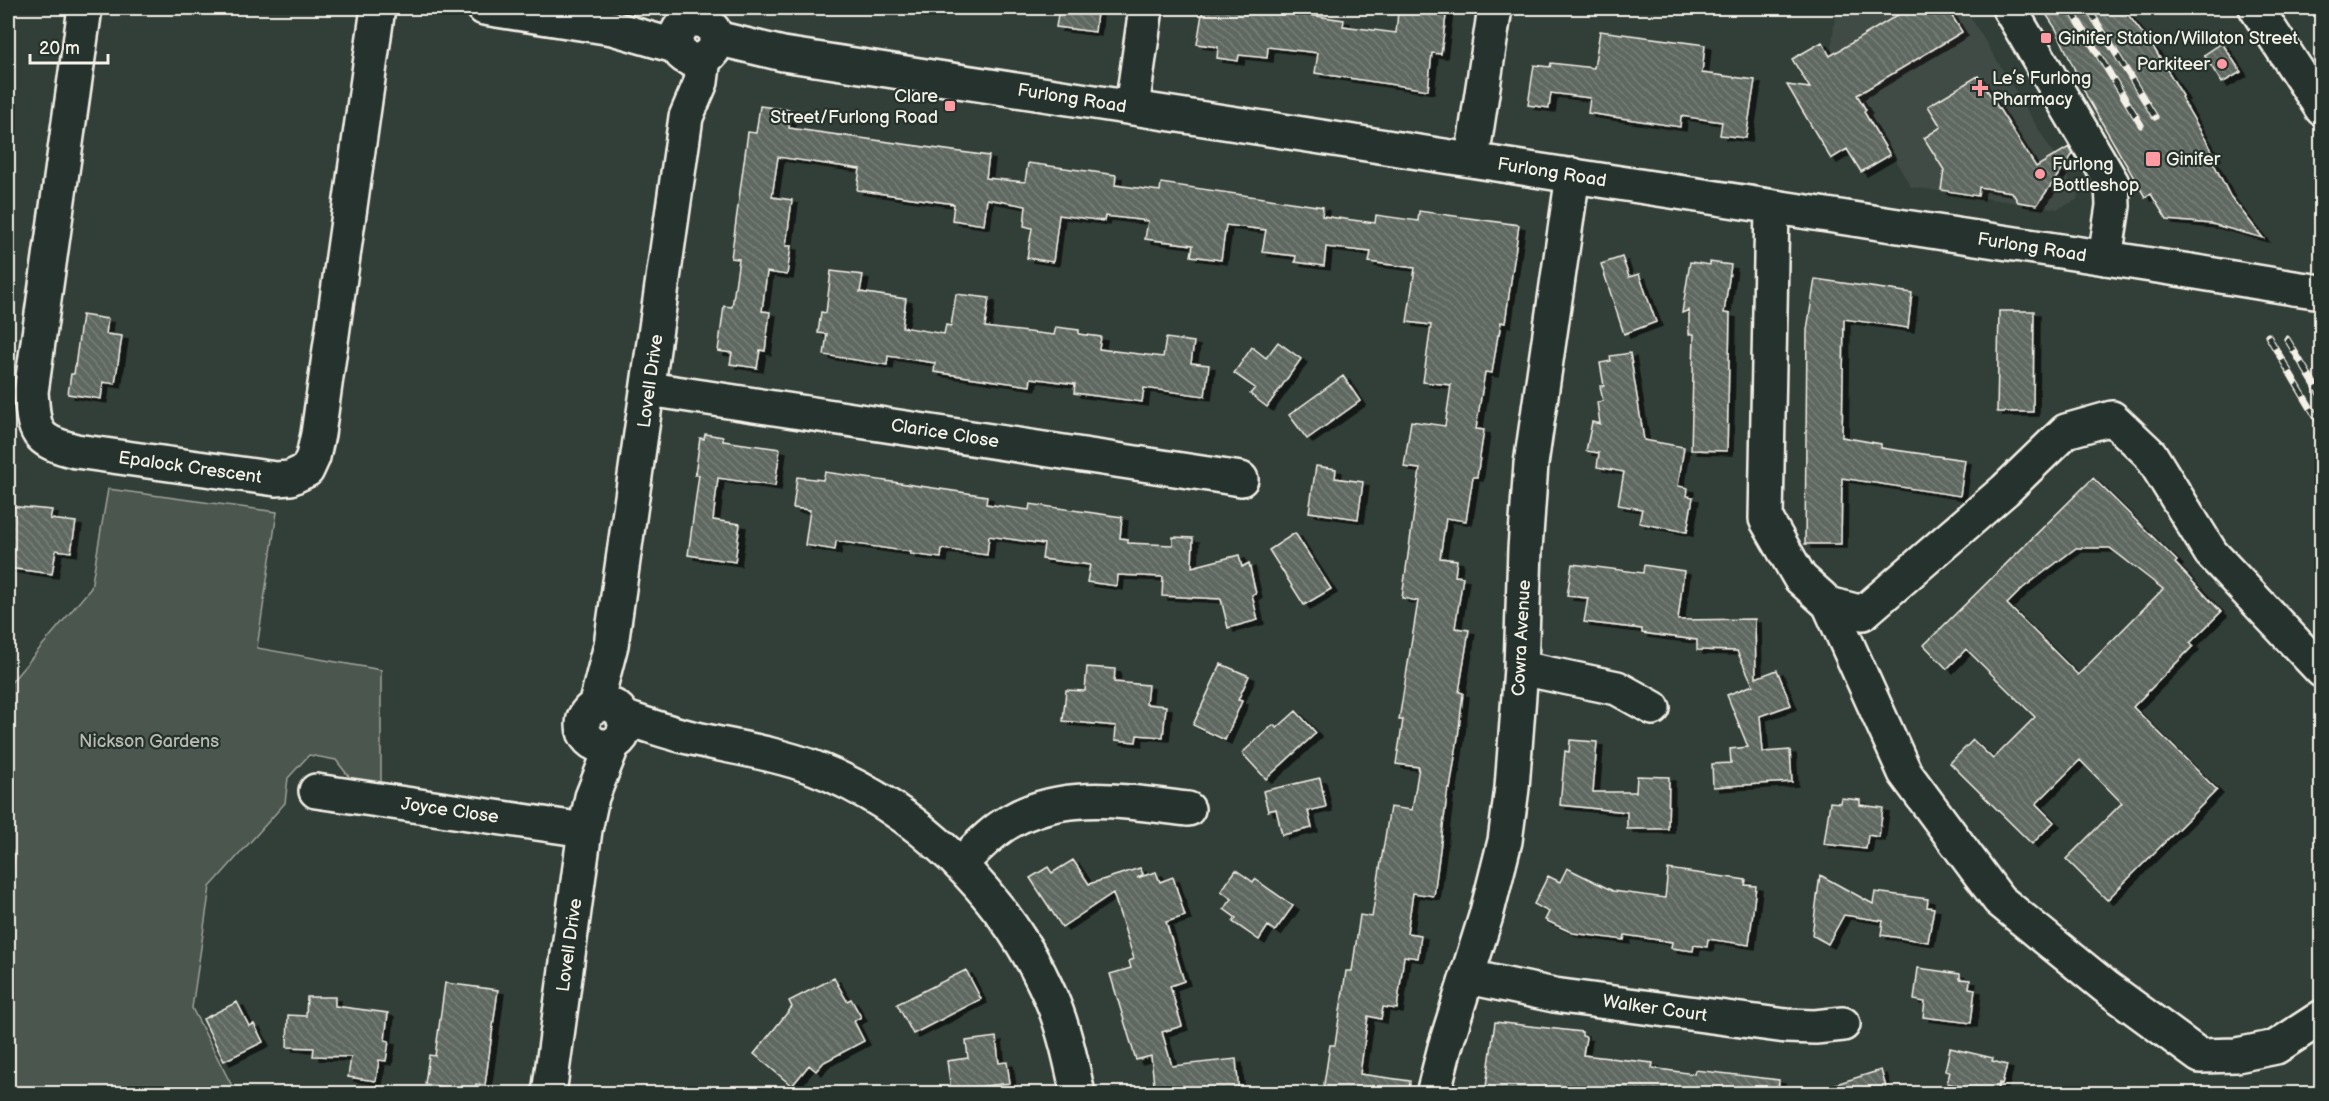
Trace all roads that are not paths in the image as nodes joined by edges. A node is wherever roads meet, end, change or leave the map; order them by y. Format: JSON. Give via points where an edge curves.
{"nodes":[{"id":1,"x":85,"y":8,"type":"edge"},
{"id":2,"x":378,"y":8,"type":"edge"},
{"id":3,"x":484,"y":8,"type":"edge"},
{"id":4,"x":1146,"y":8,"type":"edge"},
{"id":5,"x":1495,"y":8,"type":"edge"},
{"id":6,"x":2009,"y":8,"type":"edge"},
{"id":7,"x":2256,"y":8,"type":"edge"},
{"id":8,"x":696,"y":46,"type":"junction"},
{"id":9,"x":1132,"y":107,"type":"junction"},
{"id":10,"x":2322,"y":109,"type":"edge"},
{"id":11,"x":1472,"y":159,"type":"junction"},
{"id":12,"x":1573,"y":175,"type":"junction"},
{"id":13,"x":1772,"y":207,"type":"junction"},
{"id":14,"x":2105,"y":258,"type":"junction"},
{"id":15,"x":2312,"y":286,"type":"edge"},
{"id":16,"x":649,"y":388,"type":"junction"},
{"id":17,"x":1241,"y":479,"type":"dead end"},
{"id":18,"x":1829,"y":604,"type":"junction"},
{"id":19,"x":1521,"y":669,"type":"junction"},
{"id":20,"x":2322,"y":671,"type":"edge"},
{"id":21,"x":1653,"y":708,"type":"dead end"},
{"id":22,"x":609,"y":727,"type":"junction"},
{"id":23,"x":316,"y":791,"type":"dead end"},
{"id":24,"x":1188,"y":809,"type":"dead end"},
{"id":25,"x":585,"y":830,"type":"junction"},
{"id":26,"x":960,"y":864,"type":"junction"},
{"id":27,"x":1469,"y":977,"type":"junction"},
{"id":28,"x":2322,"y":1017,"type":"edge"},
{"id":29,"x":1843,"y":1024,"type":"dead end"},
{"id":30,"x":549,"y":1094,"type":"edge"},
{"id":31,"x":1078,"y":1094,"type":"edge"},
{"id":32,"x":1433,"y":1094,"type":"edge"}],
"edges":[{"from":1,"to":2,"type":"street","name":"Epalock Crescent","via":[[31,392],[38,432],[51,445],[76,451],[276,479],[307,470],[318,434]]},
{"from":3,"to":8,"type":"street","name":"Furlong Road"},
{"from":4,"to":9,"type":"street"},
{"from":5,"to":11,"type":"street"},
{"from":6,"to":14,"type":"street","via":[[2112,183],[2113,206]]},
{"from":7,"to":10,"type":"street"},
{"from":8,"to":9,"type":"street","name":"Furlong Road","via":[[783,54]]},
{"from":8,"to":16,"type":"street","name":"Lovell Drive","via":[[680,79],[686,117]]},
{"from":9,"to":11,"type":"street","name":"Furlong Road"},
{"from":11,"to":12,"type":"street","name":"Furlong Road"},
{"from":12,"to":13,"type":"street","name":"Furlong Road"},
{"from":12,"to":19,"type":"street","name":"Cowra Avenue","via":[[1531,464]]},
{"from":13,"to":14,"type":"street","name":"Furlong Road"},
{"from":13,"to":18,"type":"street","via":[[1766,519],[1800,578]]},
{"from":14,"to":15,"type":"street","name":"Furlong Road","bridge":true},
{"from":16,"to":17,"type":"street","name":"Clarice Close"},
{"from":16,"to":22,"type":"street","name":"Lovell Drive","via":[[611,645]]},
{"from":18,"to":20,"type":"street","via":[[1863,614],[2066,431],[2112,418],[2150,454],[2211,553]]},
{"from":18,"to":28,"type":"street","via":[[1905,773],[1999,900],[2106,987],[2200,1056],[2237,1055],[2276,1047]]},
{"from":19,"to":21,"type":"street","via":[[1617,688]]},
{"from":19,"to":27,"type":"street","name":"Cowra Avenue","via":[[1505,841]]},
{"from":22,"to":25,"type":"street","name":"Lovell Drive"},
{"from":22,"to":26,"type":"street","via":[[759,751],[812,767],[897,811]]},
{"from":23,"to":25,"type":"street","name":"Joyce Close"},
{"from":24,"to":26,"type":"street","via":[[1110,799],[1039,808],[1008,822]]},
{"from":25,"to":30,"type":"street","name":"Lovell Drive"},
{"from":26,"to":31,"type":"street","via":[[1025,948],[1051,998],[1070,1053]]},
{"from":27,"to":29,"type":"street","name":"Walker Court","via":[[1554,995],[1786,1026]]},
{"from":27,"to":32,"type":"street","name":"Cowra Avenue"}]}
